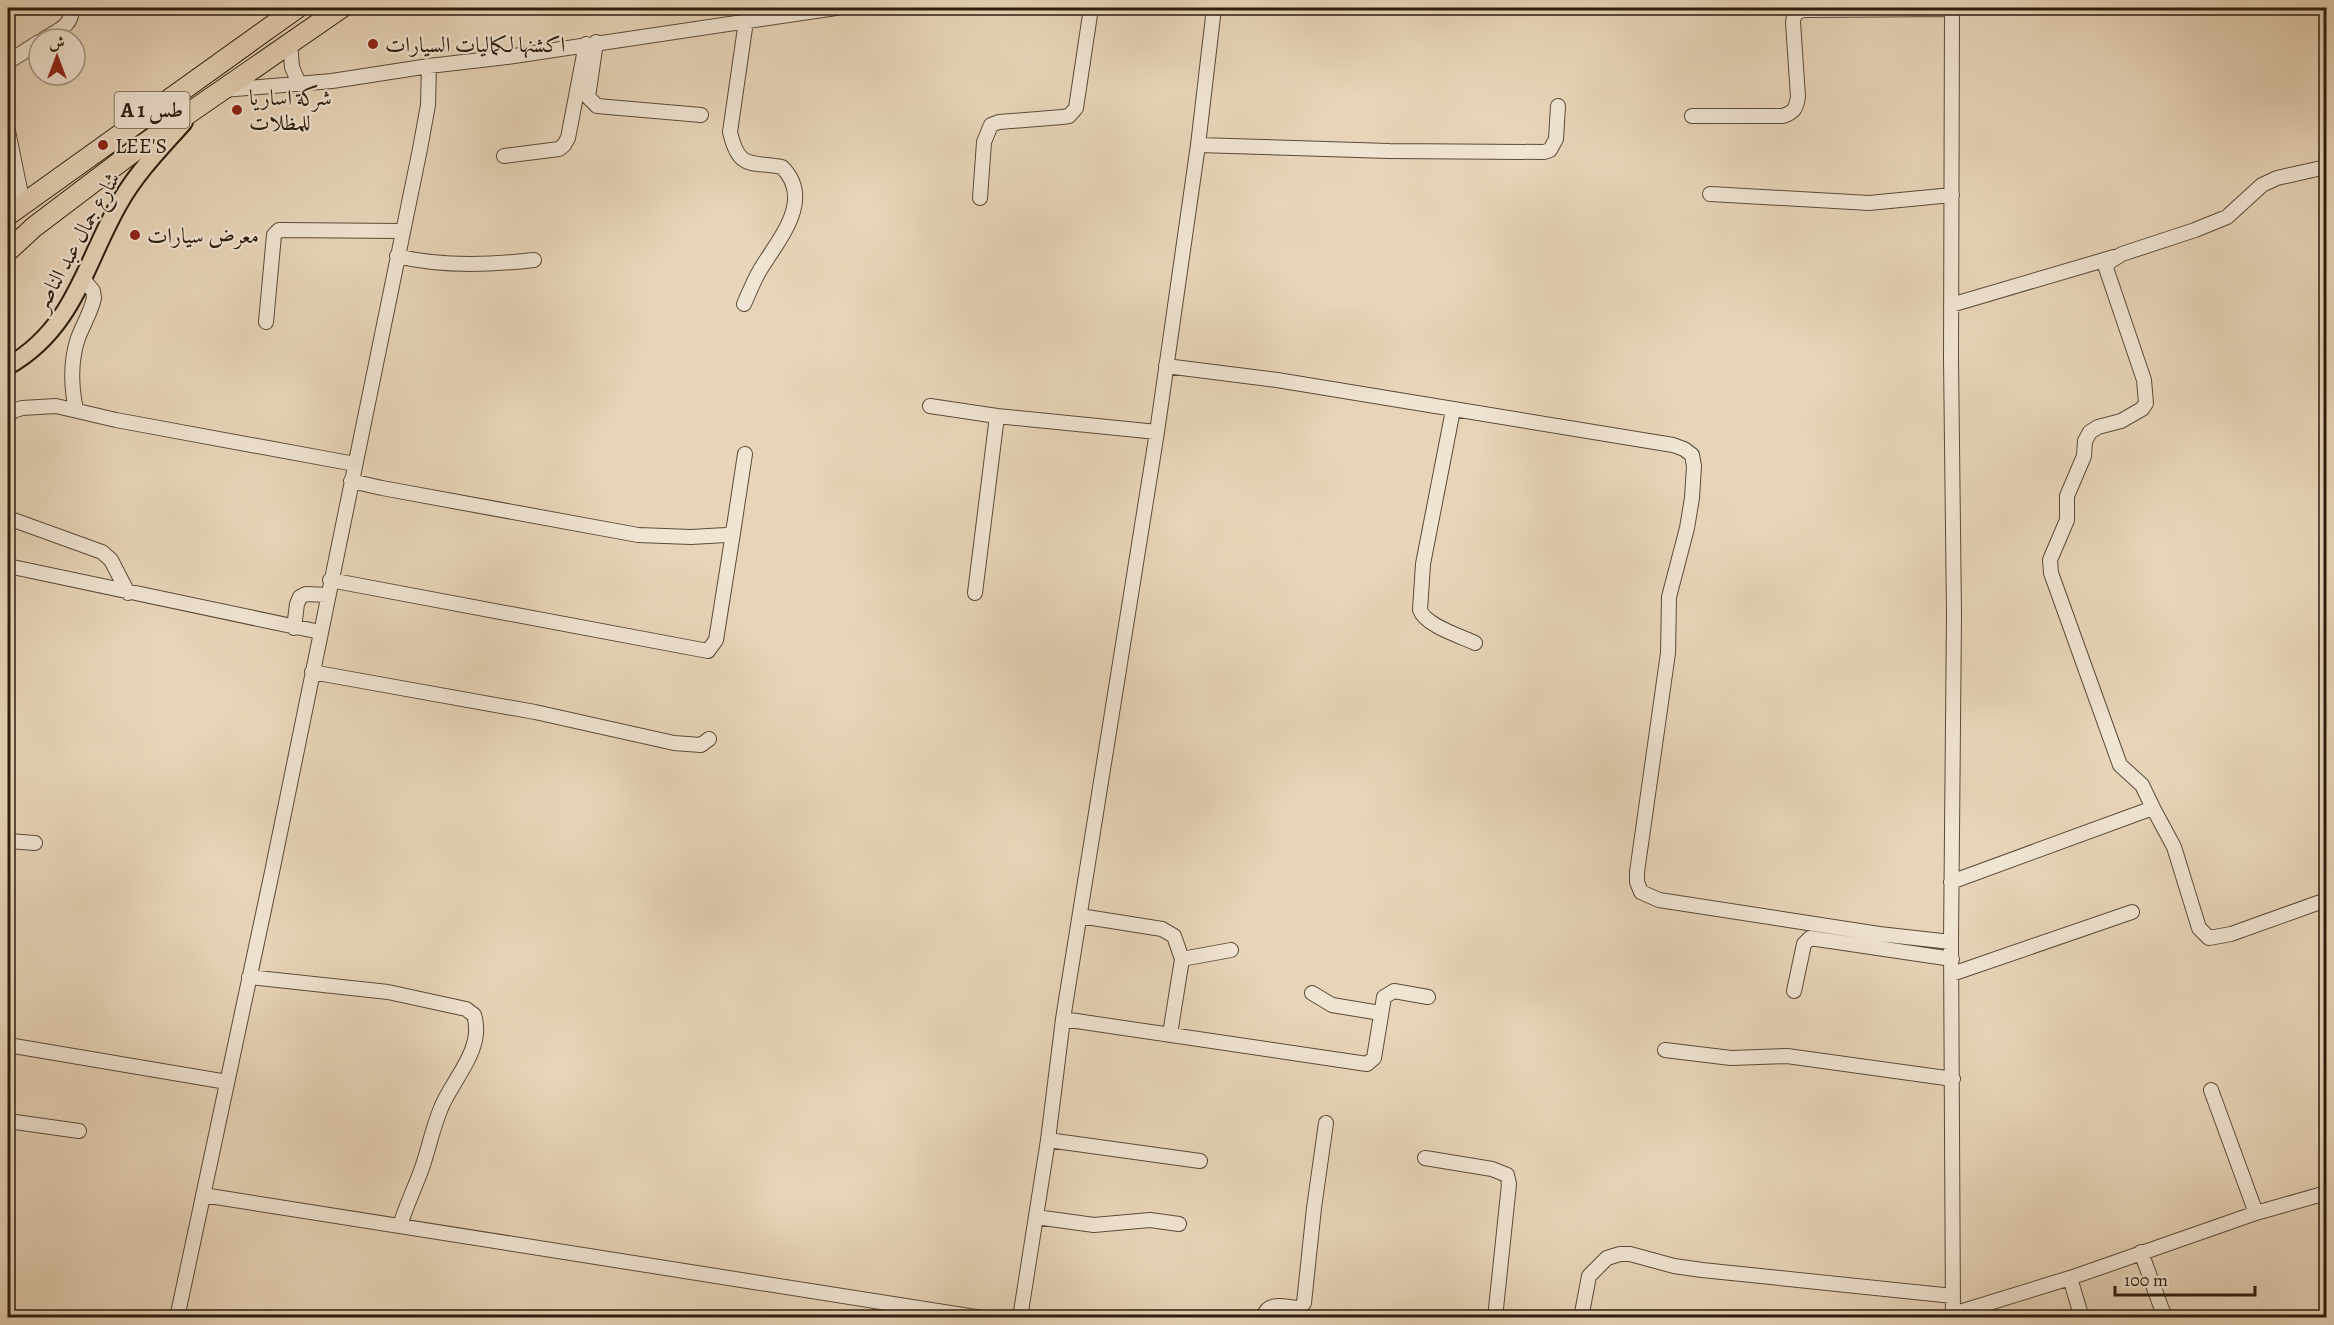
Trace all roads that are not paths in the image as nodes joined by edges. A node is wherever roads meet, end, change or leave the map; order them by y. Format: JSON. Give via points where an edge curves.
{"nodes":[{"id":1,"x":71,"y":8,"type":"edge"},
{"id":2,"x":297,"y":8,"type":"edge"},
{"id":3,"x":341,"y":8,"type":"edge"},
{"id":4,"x":836,"y":8,"type":"edge"},
{"id":5,"x":1091,"y":8,"type":"edge"},
{"id":6,"x":1214,"y":8,"type":"edge"},
{"id":7,"x":1952,"y":8,"type":"edge"},
{"id":8,"x":746,"y":21,"type":"junction"},
{"id":9,"x":62,"y":27,"type":"edge"},
{"id":10,"x":290,"y":42,"type":"junction"},
{"id":11,"x":591,"y":43,"type":"junction"},
{"id":12,"x":27,"y":50,"type":"edge"},
{"id":13,"x":8,"y":62,"type":"edge"},
{"id":14,"x":429,"y":66,"type":"junction"},
{"id":15,"x":299,"y":84,"type":"junction"},
{"id":16,"x":222,"y":90,"type":"junction"},
{"id":17,"x":201,"y":103,"type":"junction"},
{"id":18,"x":1558,"y":106,"type":"dead end"},
{"id":19,"x":701,"y":115,"type":"dead end"},
{"id":20,"x":1692,"y":116,"type":"dead end"},
{"id":21,"x":8,"y":131,"type":"edge"},
{"id":22,"x":1198,"y":145,"type":"junction"},
{"id":23,"x":504,"y":156,"type":"dead end"},
{"id":24,"x":2326,"y":167,"type":"edge"},
{"id":25,"x":1710,"y":194,"type":"dead end"},
{"id":26,"x":1952,"y":195,"type":"junction"},
{"id":27,"x":980,"y":198,"type":"dead end"},
{"id":28,"x":15,"y":209,"type":"edge"},
{"id":29,"x":402,"y":231,"type":"junction"},
{"id":30,"x":8,"y":251,"type":"edge"},
{"id":31,"x":2122,"y":254,"type":"junction"},
{"id":32,"x":397,"y":256,"type":"junction"},
{"id":33,"x":534,"y":260,"type":"dead end"},
{"id":34,"x":84,"y":280,"type":"junction"},
{"id":35,"x":744,"y":304,"type":"dead end"},
{"id":36,"x":1951,"y":305,"type":"junction"},
{"id":37,"x":266,"y":322,"type":"dead end"},
{"id":38,"x":8,"y":366,"type":"edge"},
{"id":39,"x":1166,"y":366,"type":"junction"},
{"id":40,"x":930,"y":406,"type":"dead end"},
{"id":41,"x":76,"y":410,"type":"junction"},
{"id":42,"x":1454,"y":410,"type":"junction"},
{"id":43,"x":8,"y":416,"type":"edge"},
{"id":44,"x":997,"y":416,"type":"junction"},
{"id":45,"x":1157,"y":432,"type":"junction"},
{"id":46,"x":745,"y":454,"type":"dead end"},
{"id":47,"x":355,"y":464,"type":"junction"},
{"id":48,"x":351,"y":481,"type":"junction"},
{"id":49,"x":8,"y":518,"type":"edge"},
{"id":50,"x":733,"y":532,"type":"junction"},
{"id":51,"x":8,"y":566,"type":"edge"},
{"id":52,"x":330,"y":580,"type":"junction"},
{"id":53,"x":128,"y":593,"type":"junction"},
{"id":54,"x":975,"y":593,"type":"dead end"},
{"id":55,"x":327,"y":595,"type":"junction"},
{"id":56,"x":294,"y":628,"type":"junction"},
{"id":57,"x":320,"y":632,"type":"junction"},
{"id":58,"x":1475,"y":643,"type":"dead end"},
{"id":59,"x":312,"y":672,"type":"junction"},
{"id":60,"x":709,"y":739,"type":"dead end"},
{"id":61,"x":2153,"y":808,"type":"junction"},
{"id":62,"x":8,"y":841,"type":"edge"},
{"id":63,"x":35,"y":843,"type":"dead end"},
{"id":64,"x":1951,"y":882,"type":"junction"},
{"id":65,"x":2326,"y":900,"type":"edge"},
{"id":66,"x":2132,"y":912,"type":"dead end"},
{"id":67,"x":1080,"y":916,"type":"junction"},
{"id":68,"x":1951,"y":942,"type":"junction"},
{"id":69,"x":1231,"y":950,"type":"dead end"},
{"id":70,"x":1182,"y":959,"type":"junction"},
{"id":71,"x":1952,"y":959,"type":"junction"},
{"id":72,"x":1952,"y":974,"type":"junction"},
{"id":73,"x":249,"y":976,"type":"junction"},
{"id":74,"x":1794,"y":991,"type":"dead end"},
{"id":75,"x":1312,"y":993,"type":"dead end"},
{"id":76,"x":1428,"y":997,"type":"dead end"},
{"id":77,"x":1380,"y":1013,"type":"junction"},
{"id":78,"x":1063,"y":1019,"type":"junction"},
{"id":79,"x":1170,"y":1035,"type":"junction"},
{"id":80,"x":8,"y":1046,"type":"edge"},
{"id":81,"x":1665,"y":1050,"type":"dead end"},
{"id":82,"x":1953,"y":1079,"type":"junction"},
{"id":83,"x":227,"y":1082,"type":"junction"},
{"id":84,"x":2211,"y":1090,"type":"dead end"},
{"id":85,"x":8,"y":1121,"type":"edge"},
{"id":86,"x":1326,"y":1123,"type":"dead end"},
{"id":87,"x":79,"y":1131,"type":"dead end"},
{"id":88,"x":1048,"y":1140,"type":"junction"},
{"id":89,"x":1425,"y":1158,"type":"dead end"},
{"id":90,"x":1200,"y":1161,"type":"dead end"},
{"id":91,"x":2326,"y":1194,"type":"edge"},
{"id":92,"x":203,"y":1195,"type":"junction"},
{"id":93,"x":2256,"y":1213,"type":"junction"},
{"id":94,"x":1036,"y":1216,"type":"junction"},
{"id":95,"x":1179,"y":1224,"type":"dead end"},
{"id":96,"x":400,"y":1226,"type":"junction"},
{"id":97,"x":2141,"y":1252,"type":"junction"},
{"id":98,"x":2070,"y":1278,"type":"junction"},
{"id":99,"x":1953,"y":1296,"type":"junction"},
{"id":100,"x":1953,"y":1316,"type":"edge"},
{"id":101,"x":177,"y":1317,"type":"edge"},
{"id":102,"x":982,"y":1317,"type":"edge"},
{"id":103,"x":1020,"y":1317,"type":"edge"},
{"id":104,"x":1263,"y":1317,"type":"edge"},
{"id":105,"x":1495,"y":1317,"type":"edge"},
{"id":106,"x":1581,"y":1317,"type":"edge"},
{"id":107,"x":2082,"y":1317,"type":"edge"},
{"id":108,"x":2165,"y":1317,"type":"edge"}],
"edges":[{"from":1,"to":9,"type":"street","via":[[71,18]]},
{"from":2,"to":28,"type":"highway","number":"A 1 طس"},
{"from":3,"to":10,"type":"highway","number":"A 1 طس"},
{"from":4,"to":8,"type":"street"},
{"from":5,"to":27,"type":"street","via":[[1076,108],[1069,116],[992,125],[984,142]]},
{"from":6,"to":22,"type":"street"},
{"from":7,"to":20,"type":"street","via":[[1798,12],[1793,21],[1796,109],[1782,116]]},
{"from":7,"to":26,"type":"street"},
{"from":8,"to":11,"type":"street"},
{"from":8,"to":35,"type":"street","via":[[730,132],[734,148],[752,165],[782,167],[791,177],[794,191],[793,216]]},
{"from":10,"to":15,"type":"street","via":[[292,67]]},
{"from":10,"to":16,"type":"highway","number":"A 1 طس"},
{"from":11,"to":14,"type":"street"},
{"from":11,"to":19,"type":"street","via":[[588,94],[592,103]]},
{"from":11,"to":23,"type":"street","via":[[564,146]]},
{"from":12,"to":13,"type":"street"},
{"from":14,"to":15,"type":"street"},
{"from":14,"to":29,"type":"street","via":[[428,105]]},
{"from":15,"to":16,"type":"street"},
{"from":16,"to":17,"type":"highway","number":"A 1 طس"},
{"from":17,"to":30,"type":"highway","number":"A 1 طس","via":[[34,227]]},
{"from":17,"to":34,"type":"main road","name":"شارع جمال عبد الناصر","via":[[128,189]]},
{"from":18,"to":22,"type":"street","via":[[1556,139],[1550,150],[1544,152]]},
{"from":21,"to":28,"type":"street"},
{"from":22,"to":39,"type":"street"},
{"from":24,"to":31,"type":"street","via":[[2277,178],[2262,185],[2227,217]]},
{"from":25,"to":26,"type":"street","via":[[1869,202]]},
{"from":26,"to":36,"type":"street"},
{"from":29,"to":32,"type":"street"},
{"from":29,"to":37,"type":"street","via":[[279,230],[274,235]]},
{"from":31,"to":36,"type":"street"},
{"from":31,"to":61,"type":"street","via":[[2106,268],[2144,380],[2146,403],[2121,421],[2090,432],[2067,496],[2067,520],[2050,560],[2050,573],[2120,765],[2142,785]]},
{"from":32,"to":33,"type":"street","via":[[453,263]]},
{"from":32,"to":47,"type":"street"},
{"from":34,"to":38,"type":"main road","name":"شارع جمال عبد الناصر","via":[[51,331]]},
{"from":34,"to":41,"type":"street","via":[[94,298],[77,341],[72,368]]},
{"from":36,"to":64,"type":"street"},
{"from":39,"to":42,"type":"street"},
{"from":39,"to":45,"type":"street"},
{"from":40,"to":44,"type":"street"},
{"from":41,"to":43,"type":"street","via":[[35,407],[13,411]]},
{"from":41,"to":47,"type":"street"},
{"from":42,"to":58,"type":"street","via":[[1423,564],[1420,610],[1431,623]]},
{"from":42,"to":68,"type":"street","via":[[1673,446],[1692,455],[1692,498],[1669,597],[1668,653],[1637,872],[1641,892],[1659,900]]},
{"from":44,"to":45,"type":"street"},
{"from":44,"to":54,"type":"street"},
{"from":45,"to":67,"type":"street"},
{"from":46,"to":50,"type":"street"},
{"from":47,"to":48,"type":"street"},
{"from":48,"to":50,"type":"street","via":[[638,535],[692,537]]},
{"from":48,"to":52,"type":"street"},
{"from":49,"to":53,"type":"street","via":[[102,552],[111,560]]},
{"from":50,"to":52,"type":"street","via":[[716,640],[708,651]]},
{"from":51,"to":53,"type":"street"},
{"from":52,"to":55,"type":"street"},
{"from":53,"to":56,"type":"street"},
{"from":55,"to":56,"type":"street","via":[[300,597]]},
{"from":55,"to":57,"type":"street"},
{"from":56,"to":57,"type":"street"},
{"from":57,"to":59,"type":"street"},
{"from":59,"to":60,"type":"street","via":[[535,712],[674,742],[701,745]]},
{"from":59,"to":73,"type":"street"},
{"from":61,"to":64,"type":"street"},
{"from":61,"to":65,"type":"street","via":[[2174,846],[2199,928],[2209,938]]},
{"from":62,"to":63,"type":"street"},
{"from":64,"to":68,"type":"street"},
{"from":66,"to":72,"type":"street"},
{"from":67,"to":70,"type":"street","via":[[1162,929],[1174,936]]},
{"from":67,"to":78,"type":"street"},
{"from":68,"to":71,"type":"street"},
{"from":69,"to":70,"type":"street"},
{"from":70,"to":79,"type":"street"},
{"from":71,"to":72,"type":"street"},
{"from":71,"to":74,"type":"street","via":[[1810,938],[1804,944]]},
{"from":72,"to":82,"type":"street"},
{"from":73,"to":83,"type":"street"},
{"from":73,"to":96,"type":"street","via":[[388,992],[466,1009],[474,1015],[476,1030],[469,1055],[440,1110]]},
{"from":75,"to":77,"type":"street","via":[[1332,1005]]},
{"from":76,"to":77,"type":"street","via":[[1388,993]]},
{"from":77,"to":79,"type":"street","via":[[1374,1058],[1367,1064]]},
{"from":78,"to":79,"type":"street"},
{"from":78,"to":88,"type":"street"},
{"from":80,"to":83,"type":"street"},
{"from":81,"to":82,"type":"street","via":[[1731,1058],[1787,1056]]},
{"from":82,"to":99,"type":"street"},
{"from":83,"to":92,"type":"street"},
{"from":84,"to":93,"type":"street"},
{"from":85,"to":87,"type":"street"},
{"from":86,"to":104,"type":"street","via":[[1304,1303],[1300,1308],[1269,1307]]},
{"from":88,"to":90,"type":"street"},
{"from":88,"to":94,"type":"street"},
{"from":89,"to":105,"type":"street","via":[[1507,1174]]},
{"from":91,"to":93,"type":"street"},
{"from":92,"to":96,"type":"street"},
{"from":92,"to":101,"type":"street"},
{"from":93,"to":97,"type":"street"},
{"from":94,"to":95,"type":"street","via":[[1094,1225],[1150,1220]]},
{"from":94,"to":103,"type":"street"},
{"from":96,"to":102,"type":"street"},
{"from":97,"to":98,"type":"street"},
{"from":97,"to":108,"type":"street"},
{"from":98,"to":100,"type":"street"},
{"from":98,"to":107,"type":"street"},
{"from":99,"to":100,"type":"street"},
{"from":99,"to":106,"type":"street","via":[[1702,1270],[1620,1254],[1607,1258],[1589,1276]]}]}
